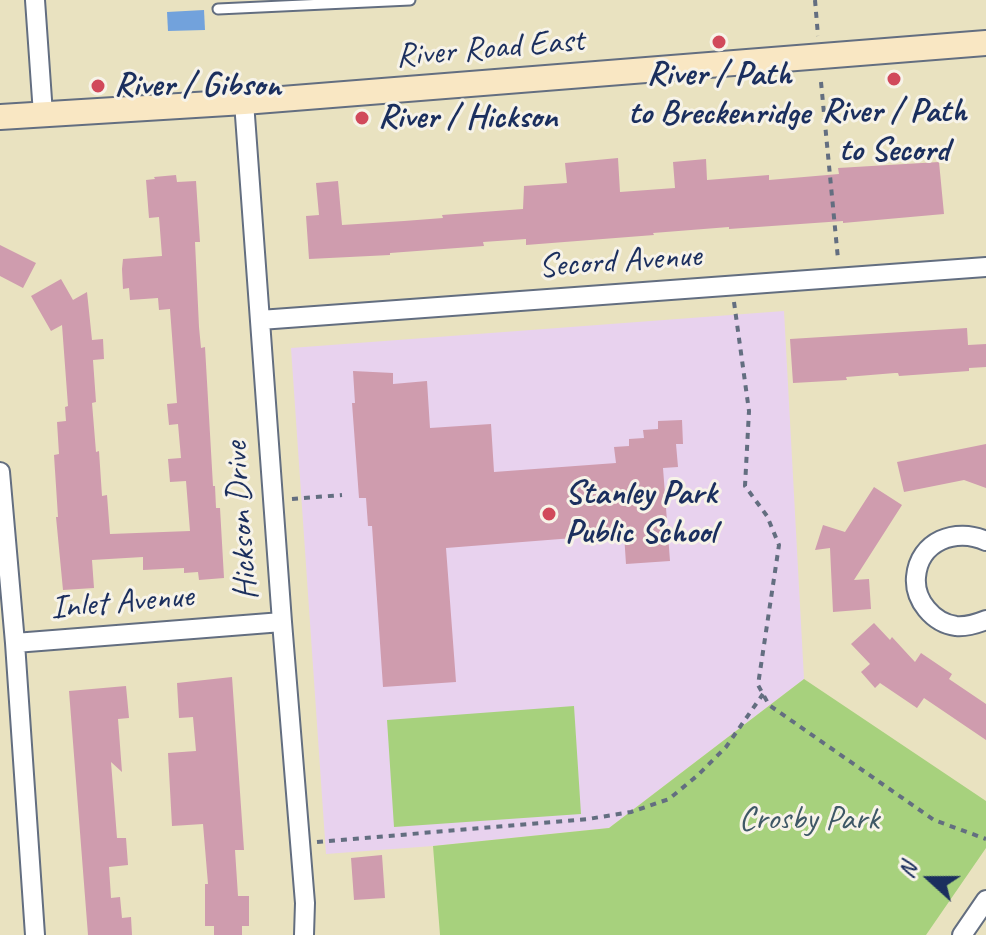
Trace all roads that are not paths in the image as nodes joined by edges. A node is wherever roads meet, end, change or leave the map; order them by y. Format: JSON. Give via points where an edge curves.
{"nodes":[{"id":1,"x":35,"y":0,"type":"edge"},
{"id":2,"x":410,"y":0,"type":"edge"},
{"id":3,"x":218,"y":9,"type":"dead end"},
{"id":4,"x":986,"y":43,"type":"edge"},
{"id":5,"x":244,"y":102,"type":"junction"},
{"id":6,"x":43,"y":114,"type":"junction"},
{"id":7,"x":0,"y":117,"type":"edge"},
{"id":8,"x":986,"y":267,"type":"edge"},
{"id":9,"x":260,"y":320,"type":"junction"},
{"id":10,"x":0,"y":472,"type":"edge"},
{"id":11,"x":986,"y":541,"type":"edge"},
{"id":12,"x":282,"y":622,"type":"junction"},
{"id":13,"x":981,"y":627,"type":"edge"},
{"id":14,"x":15,"y":643,"type":"junction"},
{"id":15,"x":986,"y":900,"type":"edge"},
{"id":16,"x":35,"y":935,"type":"edge"},
{"id":17,"x":304,"y":935,"type":"edge"},
{"id":18,"x":962,"y":935,"type":"edge"}],
"edges":[{"from":1,"to":6,"type":"street"},
{"from":2,"to":3,"type":"lane"},
{"from":4,"to":5,"type":"street","name":"River Road East"},
{"from":5,"to":6,"type":"street","name":"River Road East"},
{"from":5,"to":9,"type":"street","name":"Hickson Drive"},
{"from":6,"to":7,"type":"street","name":"River Road East"},
{"from":8,"to":9,"type":"street","name":"Secord Avenue"},
{"from":9,"to":12,"type":"street","name":"Hickson Drive"},
{"from":10,"to":14,"type":"street"},
{"from":11,"to":13,"type":"street","via":[[953,535],[935,543],[922,558],[916,577],[926,609],[939,620]]},
{"from":12,"to":14,"type":"street","name":"Inlet Avenue"},
{"from":12,"to":17,"type":"street","name":"Hickson Drive"},
{"from":14,"to":16,"type":"street"},
{"from":15,"to":18,"type":"street"}]}
